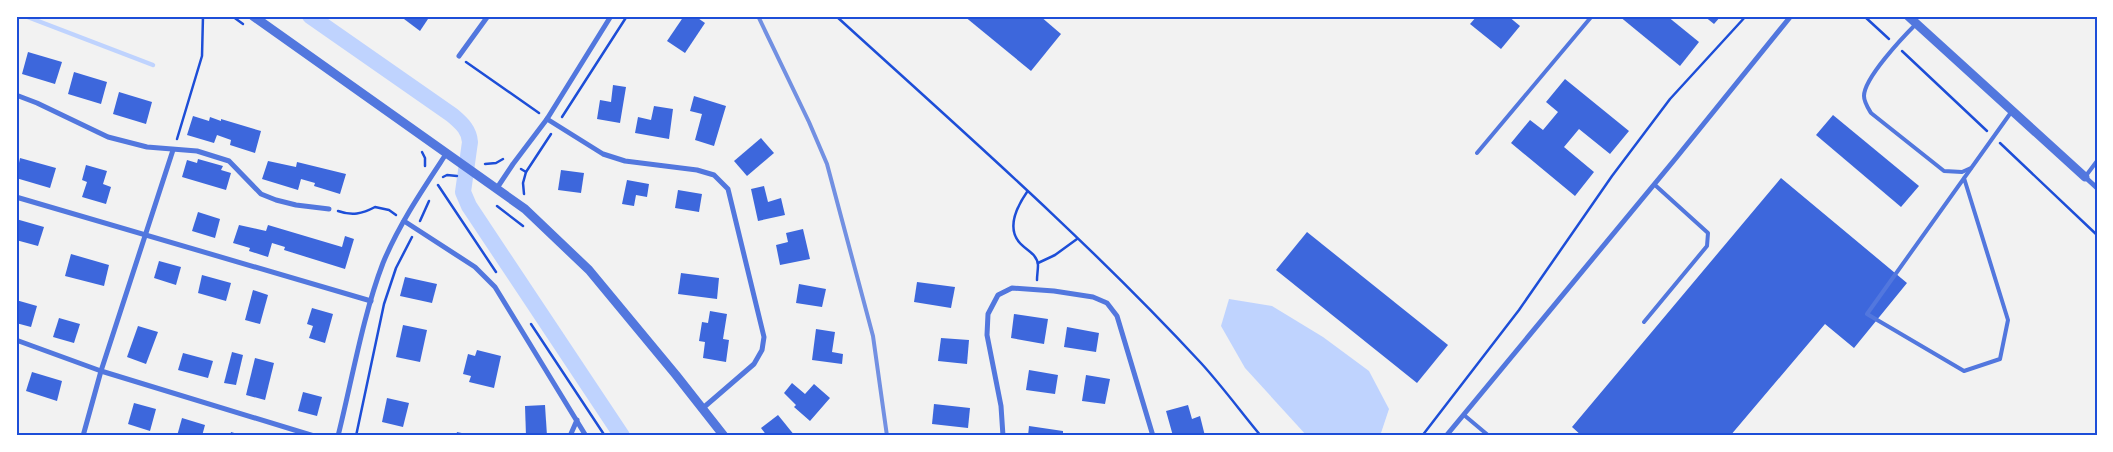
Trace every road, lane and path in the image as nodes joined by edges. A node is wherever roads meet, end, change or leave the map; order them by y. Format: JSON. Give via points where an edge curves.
{"nodes":[{"id":1,"x":203,"y":16,"type":"edge"},
{"id":2,"x":253,"y":16,"type":"edge"},
{"id":3,"x":488,"y":16,"type":"edge"},
{"id":4,"x":611,"y":16,"type":"edge"},
{"id":5,"x":836,"y":16,"type":"edge"},
{"id":6,"x":1592,"y":16,"type":"edge"},
{"id":7,"x":1746,"y":16,"type":"edge"},
{"id":8,"x":1791,"y":16,"type":"edge"},
{"id":9,"x":1864,"y":16,"type":"edge"},
{"id":10,"x":1908,"y":16,"type":"edge"},
{"id":11,"x":1916,"y":24,"type":"junction"},
{"id":12,"x":1896,"y":46,"type":"junction"},
{"id":13,"x":459,"y":56,"type":"joint"},
{"id":14,"x":16,"y":95,"type":"edge"},
{"id":15,"x":2012,"y":111,"type":"junction"},
{"id":16,"x":538,"y":112,"type":"dead end"},
{"id":17,"x":548,"y":119,"type":"junction"},
{"id":18,"x":1994,"y":137,"type":"junction"},
{"id":19,"x":415,"y":147,"type":"dead end"},
{"id":20,"x":173,"y":150,"type":"junction"},
{"id":21,"x":1477,"y":153,"type":"dead end"},
{"id":22,"x":446,"y":154,"type":"junction"},
{"id":23,"x":2097,"y":161,"type":"edge"},
{"id":24,"x":1972,"y":168,"type":"junction"},
{"id":25,"x":456,"y":175,"type":"dead end"},
{"id":26,"x":431,"y":177,"type":"junction"},
{"id":27,"x":2085,"y":177,"type":"junction"},
{"id":28,"x":1964,"y":178,"type":"junction"},
{"id":29,"x":1654,"y":185,"type":"junction"},
{"id":30,"x":497,"y":188,"type":"junction"},
{"id":31,"x":2097,"y":188,"type":"edge"},
{"id":32,"x":1027,"y":192,"type":"junction"},
{"id":33,"x":16,"y":197,"type":"edge"},
{"id":34,"x":493,"y":203,"type":"dead end"},
{"id":35,"x":329,"y":209,"type":"joint"},
{"id":36,"x":404,"y":221,"type":"junction"},
{"id":37,"x":416,"y":229,"type":"junction"},
{"id":38,"x":530,"y":231,"type":"dead end"},
{"id":39,"x":2097,"y":235,"type":"edge"},
{"id":40,"x":146,"y":236,"type":"junction"},
{"id":41,"x":1077,"y":239,"type":"junction"},
{"id":42,"x":1038,"y":263,"type":"junction"},
{"id":43,"x":1037,"y":289,"type":"junction"},
{"id":44,"x":371,"y":301,"type":"junction"},
{"id":45,"x":1644,"y":322,"type":"dead end"},
{"id":46,"x":16,"y":340,"type":"edge"},
{"id":47,"x":101,"y":370,"type":"junction"},
{"id":48,"x":703,"y":408,"type":"junction"},
{"id":49,"x":1464,"y":415,"type":"junction"},
{"id":50,"x":577,"y":420,"type":"junction"},
{"id":51,"x":83,"y":436,"type":"edge"},
{"id":52,"x":314,"y":436,"type":"edge"},
{"id":53,"x":338,"y":436,"type":"edge"},
{"id":54,"x":356,"y":436,"type":"edge"},
{"id":55,"x":570,"y":436,"type":"edge"},
{"id":56,"x":586,"y":436,"type":"edge"},
{"id":57,"x":724,"y":436,"type":"edge"},
{"id":58,"x":1003,"y":436,"type":"edge"},
{"id":59,"x":1153,"y":436,"type":"edge"},
{"id":60,"x":1261,"y":436,"type":"edge"},
{"id":61,"x":1422,"y":436,"type":"edge"},
{"id":62,"x":1446,"y":436,"type":"edge"},
{"id":63,"x":1489,"y":436,"type":"edge"}],
"edges":[{"from":1,"to":20,"type":"path","via":[[202,56]]},
{"from":2,"to":22,"type":"street"},
{"from":3,"to":13,"type":"street"},
{"from":4,"to":17,"type":"street"},
{"from":5,"to":32,"type":"path"},
{"from":6,"to":21,"type":"lane"},
{"from":7,"to":61,"type":"path","via":[[1670,99],[1519,310]]},
{"from":8,"to":29,"type":"street"},
{"from":9,"to":12,"type":"path"},
{"from":10,"to":11,"type":"street"},
{"from":11,"to":12,"type":"lane"},
{"from":11,"to":15,"type":"street"},
{"from":12,"to":18,"type":"path"},
{"from":12,"to":24,"type":"lane","via":[[1866,88],[1866,105],[1871,113],[1944,171],[1962,172]]},
{"from":13,"to":16,"type":"path"},
{"from":14,"to":20,"type":"street","via":[[108,137]]},
{"from":15,"to":18,"type":"lane"},
{"from":15,"to":27,"type":"street"},
{"from":17,"to":30,"type":"street"},
{"from":17,"to":48,"type":"street","via":[[603,154],[625,161],[697,170],[714,175],[728,189],[764,337],[762,350],[754,364]]},
{"from":18,"to":24,"type":"lane"},
{"from":18,"to":39,"type":"path"},
{"from":19,"to":26,"type":"path","via":[[423,153],[424,172]]},
{"from":20,"to":35,"type":"street","via":[[197,151],[229,161],[261,194],[276,200]]},
{"from":20,"to":40,"type":"street"},
{"from":22,"to":26,"type":"street"},
{"from":22,"to":30,"type":"street"},
{"from":23,"to":27,"type":"lane"},
{"from":24,"to":28,"type":"lane"},
{"from":25,"to":37,"type":"path","via":[[447,175],[437,184]]},
{"from":26,"to":36,"type":"street"},
{"from":27,"to":31,"type":"street"},
{"from":28,"to":28,"type":"lane","via":[[1867,314],[1964,371],[2000,359],[2008,320]]},
{"from":29,"to":45,"type":"lane","via":[[1708,233],[1709,240]]},
{"from":29,"to":49,"type":"street"},
{"from":30,"to":48,"type":"street","via":[[560,240],[589,270]]},
{"from":32,"to":41,"type":"path"},
{"from":32,"to":42,"type":"path","via":[[1012,226],[1018,241],[1031,251]]},
{"from":33,"to":40,"type":"street"},
{"from":34,"to":38,"type":"path"},
{"from":35,"to":36,"type":"path","via":[[356,214],[380,207]]},
{"from":36,"to":37,"type":"street"},
{"from":36,"to":44,"type":"street","via":[[384,262]]},
{"from":37,"to":50,"type":"street","via":[[475,267],[495,287]]},
{"from":37,"to":54,"type":"path","via":[[396,268],[384,304]]},
{"from":40,"to":44,"type":"street"},
{"from":40,"to":47,"type":"street"},
{"from":41,"to":42,"type":"path"},
{"from":41,"to":60,"type":"path","via":[[1202,364]]},
{"from":42,"to":43,"type":"path"},
{"from":43,"to":58,"type":"street","via":[[1012,288],[998,296],[988,314],[987,335],[1001,406]]},
{"from":43,"to":59,"type":"street","via":[[1093,297],[1107,303],[1117,316]]},
{"from":44,"to":53,"type":"street"},
{"from":46,"to":47,"type":"street"},
{"from":47,"to":51,"type":"street"},
{"from":47,"to":52,"type":"street"},
{"from":48,"to":57,"type":"street"},
{"from":49,"to":62,"type":"street"},
{"from":49,"to":63,"type":"lane"},
{"from":50,"to":55,"type":"street"},
{"from":50,"to":56,"type":"street"}]}
